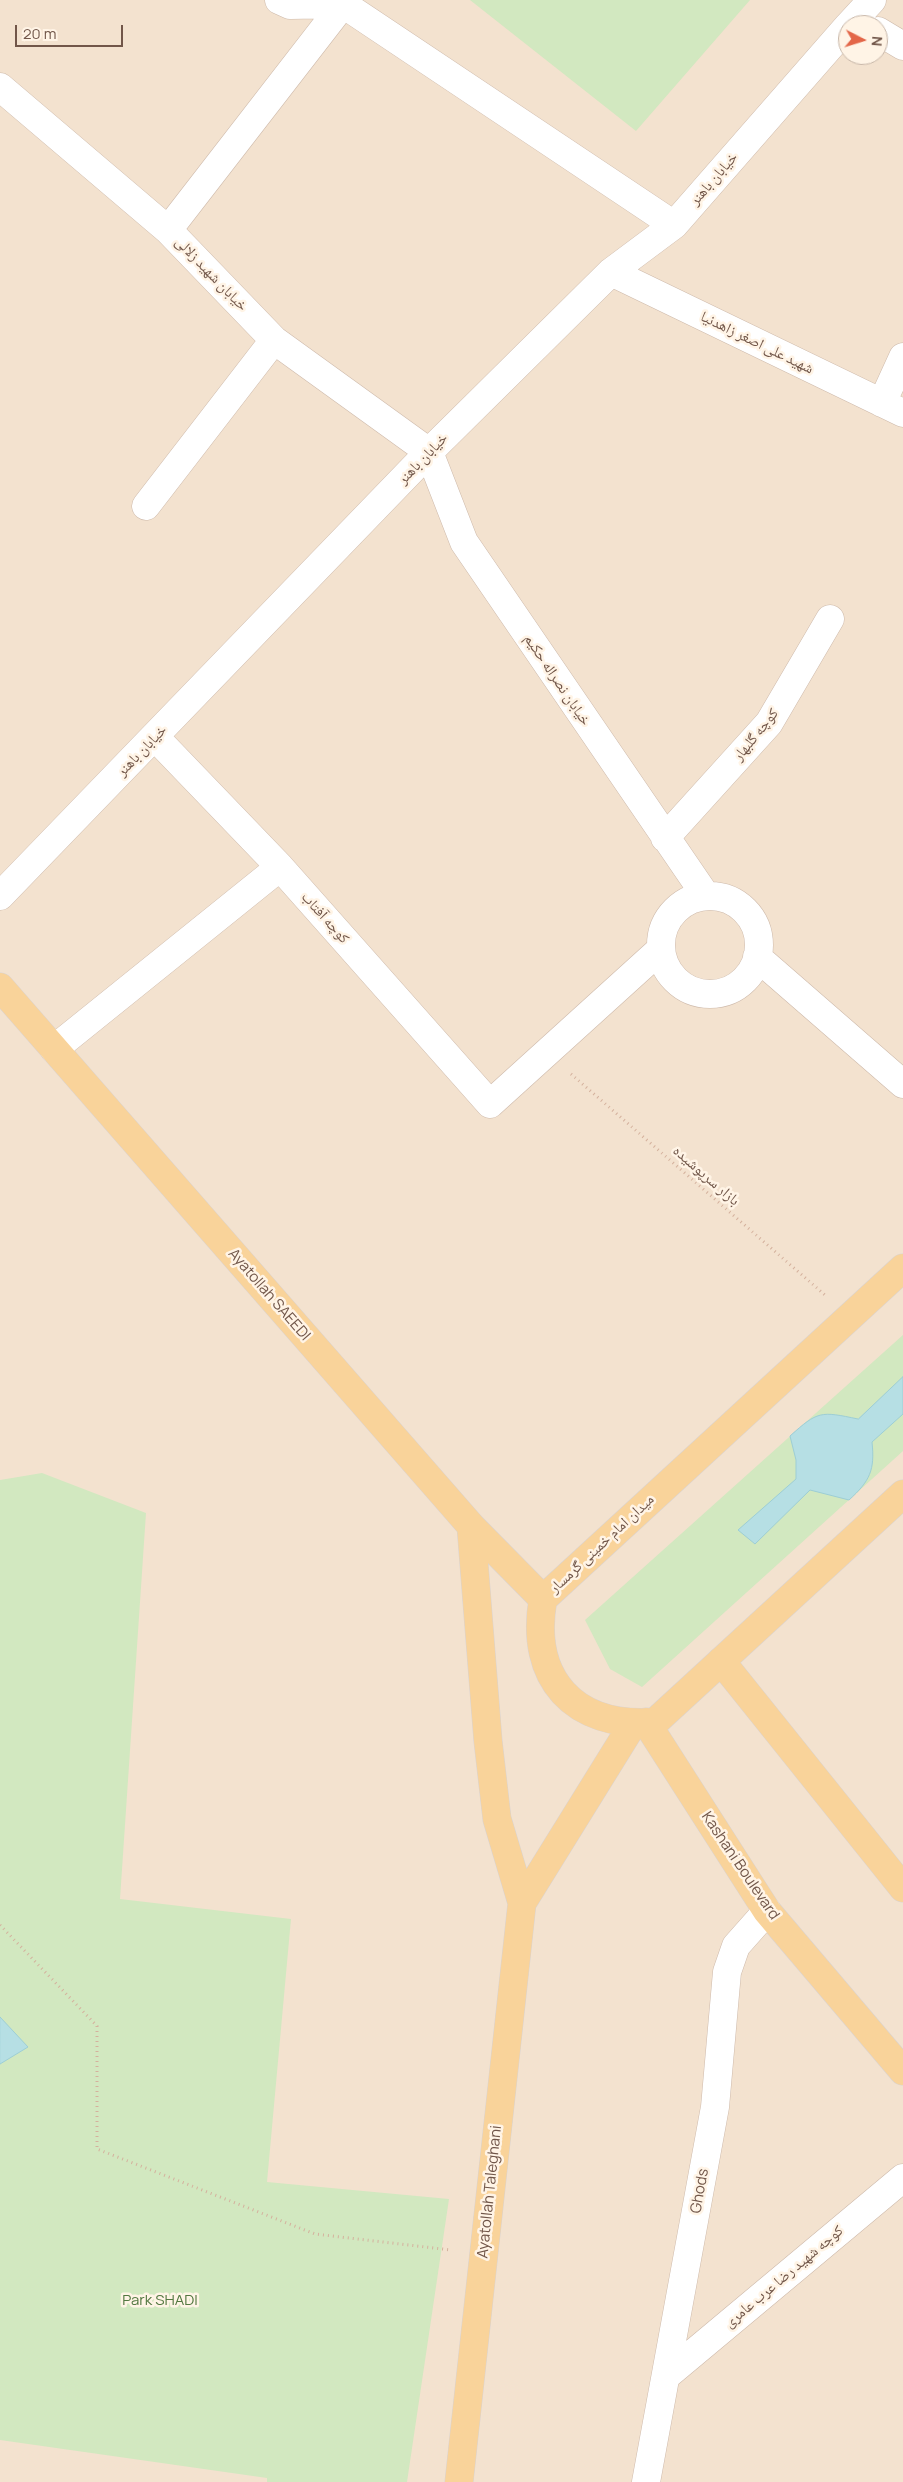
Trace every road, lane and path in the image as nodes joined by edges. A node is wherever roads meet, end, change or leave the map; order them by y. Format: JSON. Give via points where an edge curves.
{"nodes":[{"id":1,"x":279,"y":0,"type":"edge"},
{"id":2,"x":342,"y":4,"type":"junction"},
{"id":3,"x":888,"y":37,"type":"edge"},
{"id":4,"x":903,"y":46,"type":"edge"},
{"id":5,"x":838,"y":47,"type":"edge"},
{"id":6,"x":3,"y":96,"type":"edge"},
{"id":7,"x":674,"y":225,"type":"junction"},
{"id":8,"x":168,"y":230,"type":"junction"},
{"id":9,"x":611,"y":272,"type":"junction"},
{"id":10,"x":274,"y":340,"type":"junction"},
{"id":11,"x":903,"y":357,"type":"edge"},
{"id":12,"x":892,"y":408,"type":"edge"},
{"id":13,"x":429,"y":452,"type":"junction"},
{"id":14,"x":146,"y":506,"type":"dead end"},
{"id":15,"x":830,"y":619,"type":"dead end"},
{"id":16,"x":155,"y":737,"type":"junction"},
{"id":17,"x":665,"y":838,"type":"junction"},
{"id":18,"x":280,"y":867,"type":"junction"},
{"id":19,"x":0,"y":896,"type":"edge"},
{"id":20,"x":706,"y":896,"type":"junction"},
{"id":21,"x":661,"y":949,"type":"junction"},
{"id":22,"x":757,"y":957,"type":"junction"},
{"id":23,"x":0,"y":987,"type":"edge"},
{"id":24,"x":54,"y":1049,"type":"junction"},
{"id":25,"x":547,"y":1053,"type":"junction"},
{"id":26,"x":903,"y":1084,"type":"edge"},
{"id":27,"x":903,"y":1268,"type":"edge"},
{"id":28,"x":850,"y":1317,"type":"junction"},
{"id":29,"x":903,"y":1494,"type":"edge"},
{"id":30,"x":471,"y":1526,"type":"junction"},
{"id":31,"x":543,"y":1598,"type":"junction"},
{"id":32,"x":721,"y":1662,"type":"junction"},
{"id":33,"x":639,"y":1723,"type":"junction"},
{"id":34,"x":903,"y":1888,"type":"edge"},
{"id":35,"x":522,"y":1903,"type":"junction"},
{"id":36,"x":767,"y":1911,"type":"junction"},
{"id":37,"x":0,"y":1925,"type":"edge"},
{"id":38,"x":903,"y":2071,"type":"edge"},
{"id":39,"x":903,"y":2178,"type":"edge"},
{"id":40,"x":483,"y":2254,"type":"junction"},
{"id":41,"x":666,"y":2376,"type":"junction"},
{"id":42,"x":459,"y":2482,"type":"edge"},
{"id":43,"x":646,"y":2482,"type":"edge"}],
"edges":[{"from":1,"to":2,"type":"street","via":[[290,5]]},
{"from":2,"to":7,"type":"street"},
{"from":2,"to":8,"type":"street"},
{"from":3,"to":4,"type":"street"},
{"from":5,"to":7,"type":"street","name":"خیابان باهنر"},
{"from":6,"to":8,"type":"street","name":"خیابان شهید زلالی"},
{"from":7,"to":9,"type":"street","name":"خیابان باهنر"},
{"from":8,"to":10,"type":"street","name":"خیابان شهید زلالی"},
{"from":9,"to":12,"type":"street","name":"شهید علی اصغر زاهدنیا"},
{"from":9,"to":13,"type":"street","name":"خیابان باهنر"},
{"from":10,"to":13,"type":"street","name":"خیابان شهید زلالی"},
{"from":10,"to":14,"type":"street"},
{"from":11,"to":12,"type":"street"},
{"from":13,"to":16,"type":"street","name":"خیابان باهنر"},
{"from":13,"to":17,"type":"street","name":"خیابان نصراله حکیم","via":[[464,542]]},
{"from":15,"to":17,"type":"street","name":"کوچه گلبهار","via":[[769,723]]},
{"from":16,"to":18,"type":"street","name":"کوچه آفتاب"},
{"from":16,"to":19,"type":"street","name":"خیابان باهنر"},
{"from":17,"to":20,"type":"street","name":"خیابان نصراله حکیم"},
{"from":18,"to":24,"type":"street"},
{"from":18,"to":25,"type":"street","name":"کوچه آفتاب","via":[[490,1104]]},
{"from":20,"to":21,"type":"street","via":[[678,907],[662,933]]},
{"from":20,"to":22,"type":"street","via":[[736,903],[747,914],[755,926],[759,942]]},
{"from":21,"to":22,"type":"street","via":[[664,964],[672,977],[684,987],[713,995],[741,983],[751,972]]},
{"from":21,"to":25,"type":"street"},
{"from":22,"to":26,"type":"street"},
{"from":23,"to":24,"type":"main road","name":"Ayatollah SAEEDI"},
{"from":24,"to":30,"type":"main road","name":"Ayatollah SAEEDI"},
{"from":25,"to":28,"type":"path","name":"بازار سرپوشیده"},
{"from":27,"to":28,"type":"main road","name":"میدان امام خمینی گرمسار"},
{"from":28,"to":31,"type":"main road","name":"میدان امام خمینی گرمسار"},
{"from":29,"to":32,"type":"main road"},
{"from":30,"to":31,"type":"main road","name":"Ayatollah SAEEDI"},
{"from":30,"to":35,"type":"main road","via":[[497,1819]]},
{"from":31,"to":33,"type":"main road","name":"میدان امام خمینی گرمسار","via":[[540,1643],[546,1664],[557,1684],[572,1701],[590,1713],[611,1721]]},
{"from":32,"to":33,"type":"main road","via":[[655,1722]]},
{"from":32,"to":34,"type":"main road"},
{"from":33,"to":35,"type":"main road"},
{"from":33,"to":36,"type":"main road","name":"Kashani Boulevard"},
{"from":35,"to":40,"type":"main road","name":"Ayatollah Taleghani"},
{"from":36,"to":38,"type":"main road","name":"Kashani Boulevard"},
{"from":36,"to":41,"type":"street","name":"Ghods","via":[[736,1946],[727,1972],[715,2107]]},
{"from":37,"to":40,"type":"path","via":[[97,2026],[97,2149],[316,2234]]},
{"from":39,"to":41,"type":"street","name":"کوچه شهید رضا عرب عامری"},
{"from":40,"to":42,"type":"main road","name":"Ayatollah Taleghani"},
{"from":41,"to":43,"type":"street","name":"Ghods"}]}
